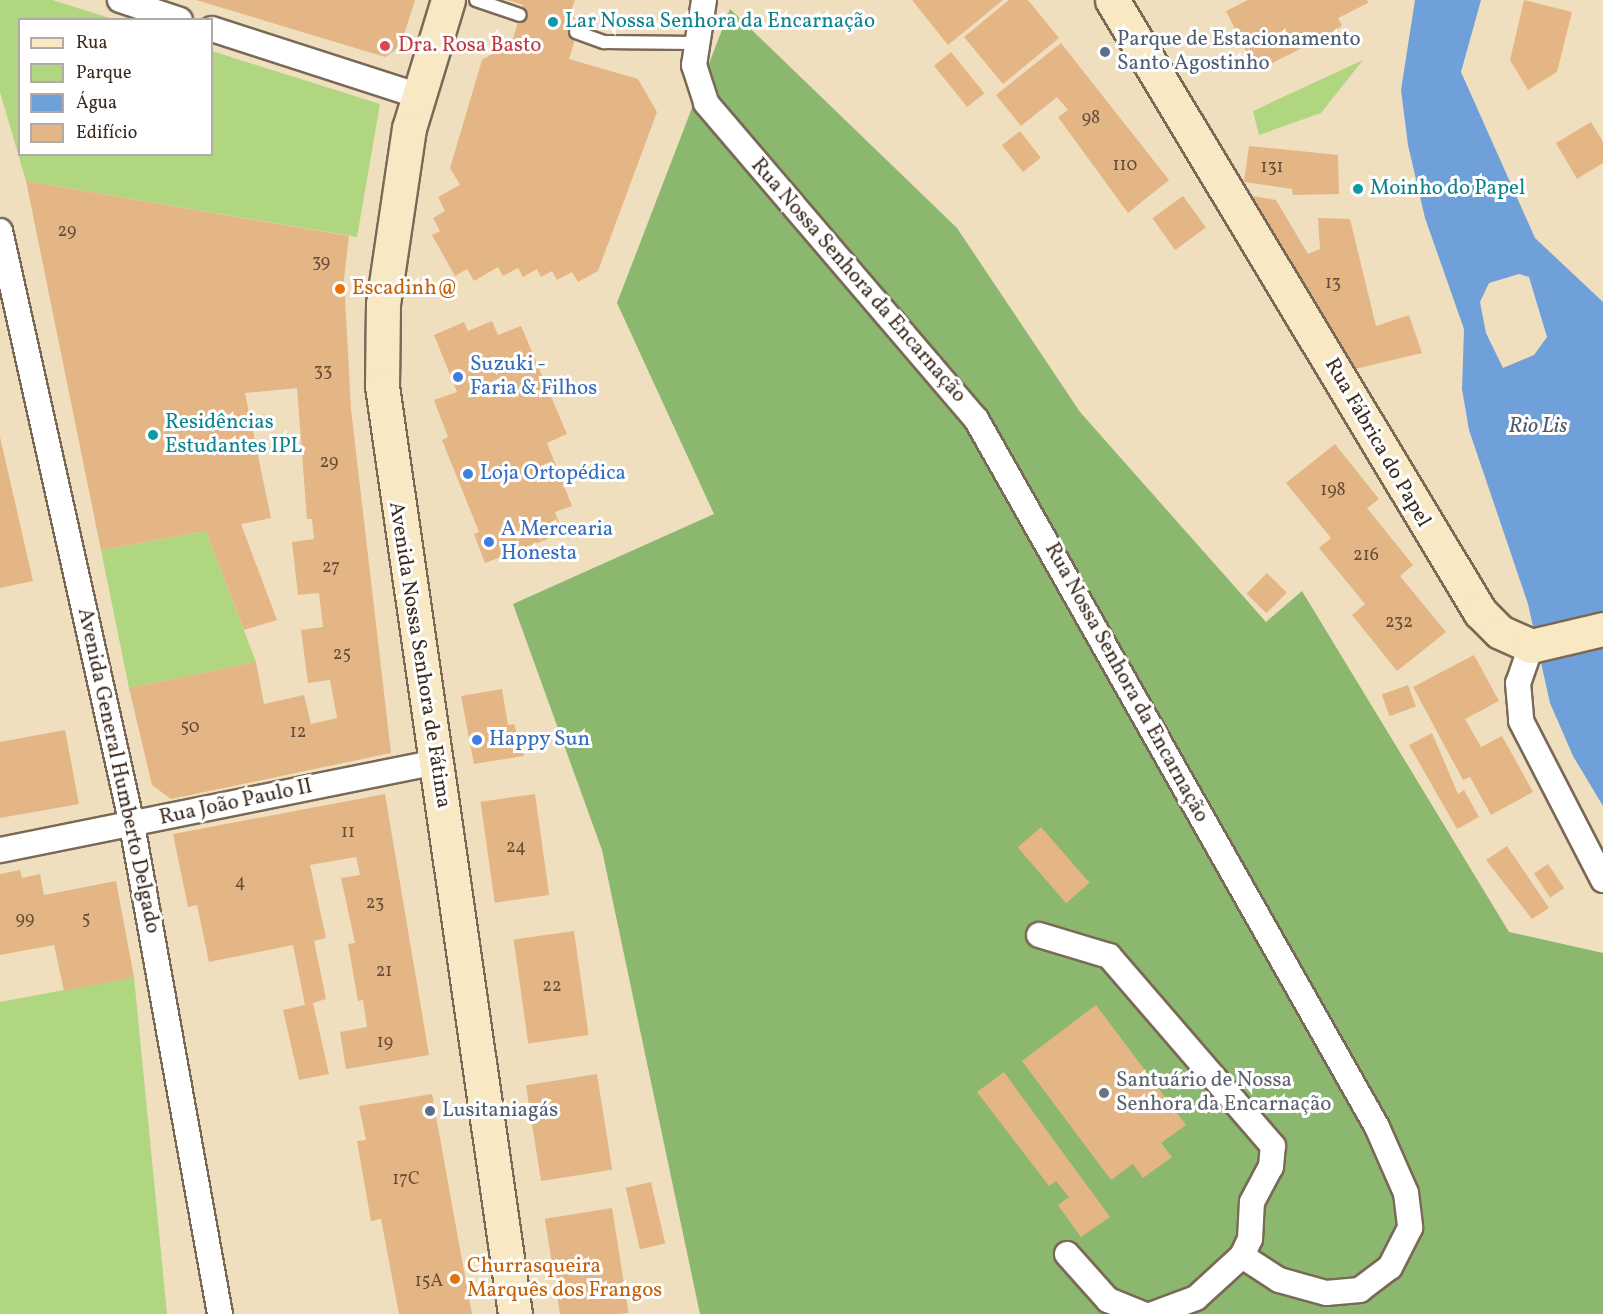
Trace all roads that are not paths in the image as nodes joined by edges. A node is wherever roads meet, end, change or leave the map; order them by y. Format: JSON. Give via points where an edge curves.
{"nodes":[{"id":1,"x":120,"y":0,"type":"edge"},
{"id":2,"x":448,"y":0,"type":"edge"},
{"id":3,"x":476,"y":0,"type":"edge"},
{"id":4,"x":704,"y":0,"type":"edge"},
{"id":5,"x":1112,"y":0,"type":"edge"},
{"id":6,"x":520,"y":15,"type":"dead end"},
{"id":7,"x":174,"y":18,"type":"edge"},
{"id":8,"x":213,"y":30,"type":"edge"},
{"id":9,"x":576,"y":32,"type":"dead end"},
{"id":10,"x":694,"y":43,"type":"junction"},
{"id":11,"x":416,"y":95,"type":"junction"},
{"id":12,"x":0,"y":231,"type":"edge"},
{"id":13,"x":1603,"y":629,"type":"edge"},
{"id":14,"x":1531,"y":646,"type":"junction"},
{"id":15,"x":436,"y":762,"type":"junction"},
{"id":16,"x":132,"y":825,"type":"junction"},
{"id":17,"x":0,"y":850,"type":"edge"},
{"id":18,"x":1603,"y":880,"type":"edge"},
{"id":19,"x":1039,"y":935,"type":"dead end"},
{"id":20,"x":1067,"y":1254,"type":"dead end"},
{"id":21,"x":1242,"y":1256,"type":"junction"},
{"id":22,"x":220,"y":1314,"type":"edge"},
{"id":23,"x":515,"y":1314,"type":"edge"},
{"id":24,"x":1143,"y":1314,"type":"edge"},
{"id":25,"x":1153,"y":1314,"type":"edge"}],
"edges":[{"from":1,"to":7,"type":"street"},
{"from":2,"to":11,"type":"main road","name":"Avenida Nossa Senhora de Fátima"},
{"from":3,"to":6,"type":"lane"},
{"from":4,"to":10,"type":"street","name":"Rua Nossa Senhora da Encarnação"},
{"from":5,"to":14,"type":"main road","name":"Rua Fábrica do Papel","via":[[1468,596],[1489,622]]},
{"from":8,"to":11,"type":"street"},
{"from":9,"to":10,"type":"lane","via":[[604,42]]},
{"from":10,"to":21,"type":"street","name":"Rua Nossa Senhora da Encarnação","via":[[694,65],[706,103],[976,419],[1390,1155],[1406,1193],[1410,1228],[1403,1251],[1360,1290],[1318,1291],[1279,1280]]},
{"from":11,"to":15,"type":"main road","name":"Avenida Nossa Senhora de Fátima","via":[[383,304],[382,386]]},
{"from":12,"to":16,"type":"street","name":"Avenida General Humberto Delgado"},
{"from":13,"to":14,"type":"main road"},
{"from":14,"to":18,"type":"street","via":[[1518,683],[1521,721]]},
{"from":15,"to":16,"type":"street","name":"Rua João Paulo II"},
{"from":15,"to":23,"type":"main road","name":"Avenida Nossa Senhora de Fátima"},
{"from":16,"to":17,"type":"street","name":"Rua João Paulo II"},
{"from":16,"to":22,"type":"street","name":"Avenida General Humberto Delgado"},
{"from":19,"to":21,"type":"street","via":[[1109,956],[1273,1146],[1271,1167],[1252,1202],[1250,1239]]},
{"from":20,"to":24,"type":"street","via":[[1108,1300]]},
{"from":21,"to":25,"type":"street","via":[[1196,1298]]}]}
